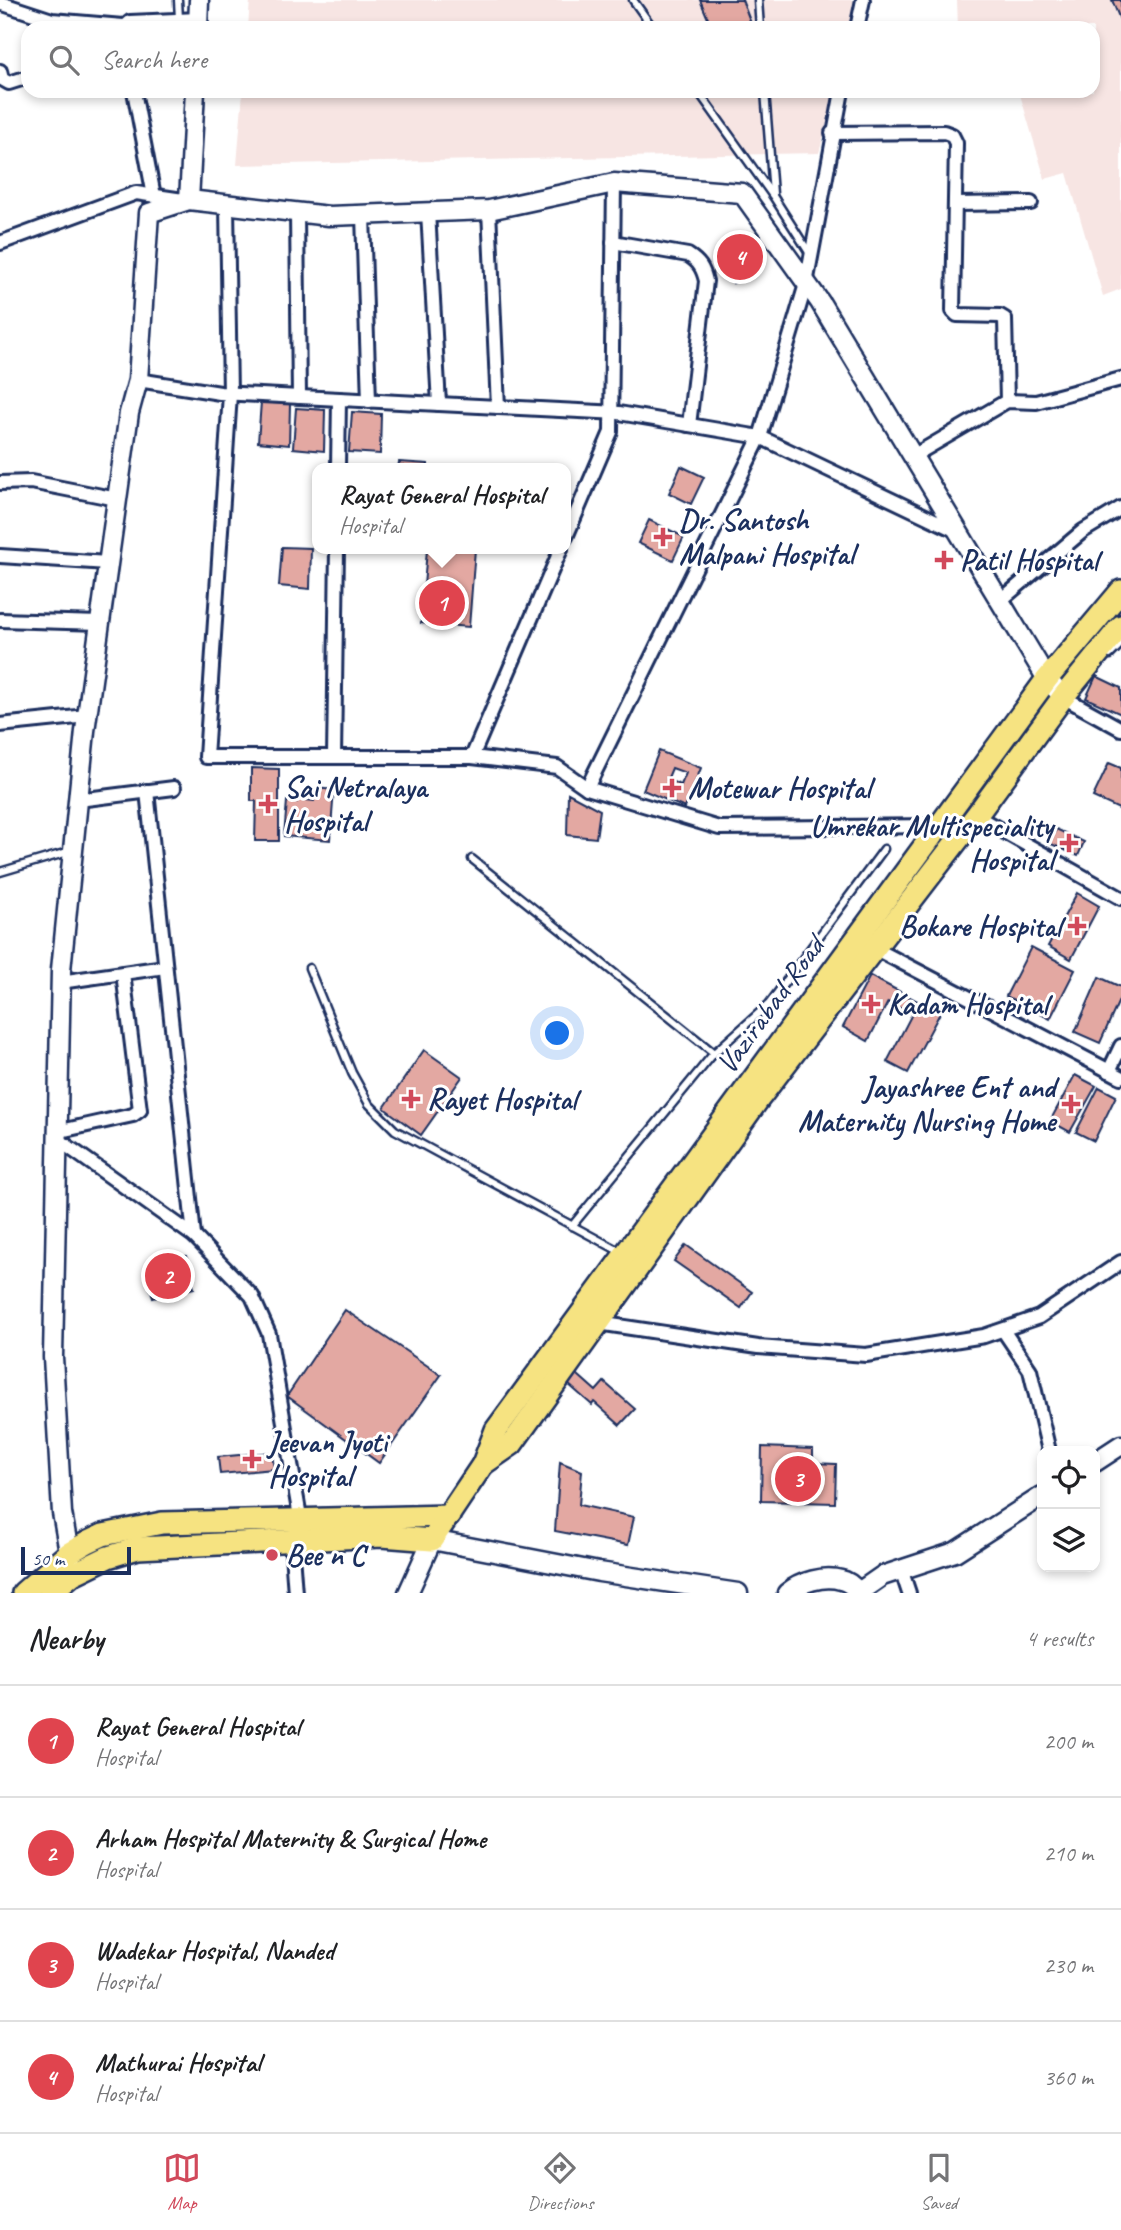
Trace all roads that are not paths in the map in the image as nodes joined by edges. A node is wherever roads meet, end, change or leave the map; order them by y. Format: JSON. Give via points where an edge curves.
{"nodes":[{"id":1,"x":178,"y":0,"type":"edge"},
{"id":2,"x":199,"y":0,"type":"edge"},
{"id":3,"x":633,"y":0,"type":"edge"},
{"id":4,"x":758,"y":0,"type":"edge"},
{"id":5,"x":863,"y":0,"type":"edge"},
{"id":6,"x":0,"y":3,"type":"edge"},
{"id":7,"x":179,"y":20,"type":"junction"},
{"id":8,"x":62,"y":21,"type":"edge"},
{"id":9,"x":163,"y":21,"type":"edge"},
{"id":10,"x":184,"y":21,"type":"edge"},
{"id":11,"x":198,"y":21,"type":"edge"},
{"id":12,"x":648,"y":21,"type":"edge"},
{"id":13,"x":760,"y":21,"type":"edge"},
{"id":14,"x":858,"y":21,"type":"edge"},
{"id":15,"x":0,"y":71,"type":"edge"},
{"id":16,"x":21,"y":79,"type":"edge"},
{"id":17,"x":135,"y":98,"type":"edge"},
{"id":18,"x":195,"y":98,"type":"edge"},
{"id":19,"x":703,"y":98,"type":"edge"},
{"id":20,"x":766,"y":98,"type":"edge"},
{"id":21,"x":840,"y":98,"type":"edge"},
{"id":22,"x":832,"y":133,"type":"junction"},
{"id":23,"x":614,"y":183,"type":"junction"},
{"id":24,"x":154,"y":196,"type":"junction"},
{"id":25,"x":773,"y":196,"type":"junction"},
{"id":26,"x":188,"y":200,"type":"junction"},
{"id":27,"x":1031,"y":203,"type":"dead end"},
{"id":28,"x":955,"y":204,"type":"junction"},
{"id":29,"x":227,"y":205,"type":"junction"},
{"id":30,"x":489,"y":210,"type":"junction"},
{"id":31,"x":428,"y":212,"type":"junction"},
{"id":32,"x":297,"y":213,"type":"junction"},
{"id":33,"x":363,"y":215,"type":"junction"},
{"id":34,"x":613,"y":242,"type":"junction"},
{"id":35,"x":0,"y":243,"type":"edge"},
{"id":36,"x":811,"y":256,"type":"junction"},
{"id":37,"x":806,"y":284,"type":"junction"},
{"id":38,"x":1121,"y":379,"type":"edge"},
{"id":39,"x":138,"y":380,"type":"junction"},
{"id":40,"x":230,"y":394,"type":"junction"},
{"id":41,"x":299,"y":397,"type":"junction"},
{"id":42,"x":339,"y":399,"type":"junction"},
{"id":43,"x":369,"y":401,"type":"junction"},
{"id":44,"x":1007,"y":401,"type":"junction"},
{"id":45,"x":439,"y":404,"type":"junction"},
{"id":46,"x":498,"y":407,"type":"junction"},
{"id":47,"x":611,"y":412,"type":"junction"},
{"id":48,"x":689,"y":425,"type":"junction"},
{"id":49,"x":760,"y":438,"type":"junction"},
{"id":50,"x":913,"y":456,"type":"junction"},
{"id":51,"x":338,"y":463,"type":"edge"},
{"id":52,"x":0,"y":482,"type":"edge"},
{"id":53,"x":117,"y":499,"type":"junction"},
{"id":54,"x":1121,"y":508,"type":"edge"},
{"id":55,"x":571,"y":525,"type":"edge"},
{"id":56,"x":959,"y":532,"type":"junction"},
{"id":57,"x":337,"y":554,"type":"edge"},
{"id":58,"x":559,"y":554,"type":"edge"},
{"id":59,"x":0,"y":556,"type":"edge"},
{"id":60,"x":108,"y":563,"type":"junction"},
{"id":61,"x":1121,"y":591,"type":"edge"},
{"id":62,"x":1000,"y":601,"type":"junction"},
{"id":63,"x":0,"y":620,"type":"edge"},
{"id":64,"x":100,"y":624,"type":"junction"},
{"id":65,"x":1121,"y":626,"type":"edge"},
{"id":66,"x":1121,"y":644,"type":"edge"},
{"id":67,"x":1104,"y":663,"type":"dead end"},
{"id":68,"x":1047,"y":679,"type":"junction"},
{"id":69,"x":1072,"y":697,"type":"junction"},
{"id":70,"x":88,"y":716,"type":"junction"},
{"id":71,"x":0,"y":725,"type":"edge"},
{"id":72,"x":1121,"y":729,"type":"edge"},
{"id":73,"x":996,"y":747,"type":"junction"},
{"id":74,"x":334,"y":757,"type":"junction"},
{"id":75,"x":472,"y":757,"type":"junction"},
{"id":76,"x":1017,"y":762,"type":"junction"},
{"id":77,"x":174,"y":788,"type":"dead end"},
{"id":78,"x":587,"y":788,"type":"junction"},
{"id":79,"x":147,"y":791,"type":"junction"},
{"id":80,"x":78,"y":800,"type":"junction"},
{"id":81,"x":976,"y":816,"type":"junction"},
{"id":82,"x":938,"y":825,"type":"junction"},
{"id":83,"x":884,"y":849,"type":"dead end"},
{"id":84,"x":73,"y":850,"type":"junction"},
{"id":85,"x":472,"y":859,"type":"dead end"},
{"id":86,"x":0,"y":872,"type":"edge"},
{"id":87,"x":1121,"y":898,"type":"edge"},
{"id":88,"x":865,"y":943,"type":"junction"},
{"id":89,"x":165,"y":967,"type":"junction"},
{"id":90,"x":309,"y":968,"type":"dead end"},
{"id":91,"x":123,"y":973,"type":"junction"},
{"id":92,"x":60,"y":982,"type":"junction"},
{"id":93,"x":1121,"y":1046,"type":"edge"},
{"id":94,"x":714,"y":1053,"type":"junction"},
{"id":95,"x":1109,"y":1071,"type":"junction"},
{"id":96,"x":1121,"y":1077,"type":"edge"},
{"id":97,"x":56,"y":1135,"type":"junction"},
{"id":98,"x":572,"y":1226,"type":"junction"},
{"id":99,"x":194,"y":1237,"type":"junction"},
{"id":100,"x":626,"y":1255,"type":"junction"},
{"id":101,"x":1121,"y":1262,"type":"edge"},
{"id":102,"x":598,"y":1323,"type":"junction"},
{"id":103,"x":1003,"y":1329,"type":"junction"},
{"id":104,"x":1121,"y":1445,"type":"edge"},
{"id":105,"x":1048,"y":1446,"type":"edge"},
{"id":106,"x":1100,"y":1459,"type":"edge"},
{"id":107,"x":484,"y":1464,"type":"junction"},
{"id":108,"x":1037,"y":1499,"type":"edge"},
{"id":109,"x":449,"y":1516,"type":"junction"},
{"id":110,"x":298,"y":1533,"type":"junction"},
{"id":111,"x":432,"y":1540,"type":"junction"},
{"id":112,"x":901,"y":1569,"type":"junction"},
{"id":113,"x":71,"y":1573,"type":"edge"},
{"id":114,"x":637,"y":1585,"type":"edge"},
{"id":115,"x":859,"y":1592,"type":"edge"},
{"id":116,"x":23,"y":1593,"type":"edge"},
{"id":117,"x":50,"y":1593,"type":"edge"},
{"id":118,"x":295,"y":1593,"type":"edge"},
{"id":119,"x":408,"y":1593,"type":"edge"},
{"id":120,"x":738,"y":1593,"type":"edge"},
{"id":121,"x":788,"y":1593,"type":"edge"},
{"id":122,"x":909,"y":1593,"type":"edge"}],
"edges":[{"from":1,"to":7,"type":"lane"},
{"from":2,"to":11,"type":"street"},
{"from":3,"to":12,"type":"lane"},
{"from":4,"to":13,"type":"lane"},
{"from":5,"to":14,"type":"street"},
{"from":6,"to":8,"type":"street"},
{"from":7,"to":9,"type":"street"},
{"from":7,"to":10,"type":"street"},
{"from":15,"to":16,"type":"street","via":[[9,83]]},
{"from":17,"to":24,"type":"street"},
{"from":18,"to":26,"type":"street"},
{"from":19,"to":25,"type":"lane"},
{"from":20,"to":25,"type":"lane"},
{"from":21,"to":22,"type":"street"},
{"from":22,"to":28,"type":"street","via":[[949,132],[956,143]]},
{"from":22,"to":36,"type":"street"},
{"from":23,"to":30,"type":"street"},
{"from":23,"to":34,"type":"street"},
{"from":23,"to":37,"type":"street","via":[[742,193]]},
{"from":24,"to":26,"type":"street"},
{"from":24,"to":35,"type":"street","via":[[136,193]]},
{"from":25,"to":36,"type":"lane"},
{"from":26,"to":29,"type":"street"},
{"from":26,"to":39,"type":"street","via":[[149,213]]},
{"from":27,"to":28,"type":"street"},
{"from":28,"to":44,"type":"street","via":[[953,311],[1005,319]]},
{"from":29,"to":32,"type":"street"},
{"from":29,"to":40,"type":"street"},
{"from":30,"to":31,"type":"street"},
{"from":30,"to":46,"type":"street"},
{"from":31,"to":33,"type":"street"},
{"from":31,"to":45,"type":"street"},
{"from":32,"to":33,"type":"street"},
{"from":32,"to":41,"type":"street"},
{"from":33,"to":43,"type":"street"},
{"from":34,"to":47,"type":"street"},
{"from":34,"to":48,"type":"street","via":[[688,255],[703,269],[706,281]]},
{"from":36,"to":37,"type":"street"},
{"from":37,"to":49,"type":"street"},
{"from":37,"to":50,"type":"street"},
{"from":38,"to":44,"type":"street","via":[[1040,401]]},
{"from":39,"to":40,"type":"street"},
{"from":39,"to":53,"type":"street"},
{"from":40,"to":41,"type":"street"},
{"from":40,"to":74,"type":"street","via":[[206,757]]},
{"from":41,"to":42,"type":"street"},
{"from":42,"to":43,"type":"street"},
{"from":42,"to":51,"type":"street"},
{"from":43,"to":45,"type":"street"},
{"from":44,"to":50,"type":"street"},
{"from":45,"to":46,"type":"street"},
{"from":46,"to":47,"type":"street"},
{"from":47,"to":48,"type":"street"},
{"from":47,"to":55,"type":"street","via":[[611,432]]},
{"from":48,"to":49,"type":"street"},
{"from":49,"to":56,"type":"street"},
{"from":49,"to":78,"type":"street"},
{"from":50,"to":56,"type":"street"},
{"from":52,"to":53,"type":"street","via":[[31,482]]},
{"from":53,"to":60,"type":"street"},
{"from":54,"to":62,"type":"street","via":[[1083,531]]},
{"from":56,"to":62,"type":"street"},
{"from":57,"to":74,"type":"street"},
{"from":58,"to":75,"type":"street"},
{"from":59,"to":60,"type":"street"},
{"from":60,"to":64,"type":"street"},
{"from":61,"to":68,"type":"main road","name":"Vazirabad Road"},
{"from":62,"to":68,"type":"street"},
{"from":63,"to":64,"type":"street"},
{"from":64,"to":70,"type":"street"},
{"from":65,"to":69,"type":"main road","name":"Vazirabad Road"},
{"from":66,"to":67,"type":"lane"},
{"from":68,"to":69,"type":"street"},
{"from":68,"to":73,"type":"main road","name":"Vazirabad Road"},
{"from":69,"to":72,"type":"street"},
{"from":69,"to":76,"type":"main road","name":"Vazirabad Road"},
{"from":70,"to":71,"type":"street"},
{"from":70,"to":80,"type":"street"},
{"from":73,"to":76,"type":"main road"},
{"from":73,"to":82,"type":"main road","name":"Vazirabad Road"},
{"from":74,"to":75,"type":"street"},
{"from":75,"to":78,"type":"street","via":[[557,767]]},
{"from":76,"to":81,"type":"main road","name":"Vazirabad Road"},
{"from":77,"to":79,"type":"street"},
{"from":78,"to":82,"type":"street","via":[[719,828]]},
{"from":79,"to":80,"type":"street"},
{"from":79,"to":89,"type":"street"},
{"from":80,"to":84,"type":"street"},
{"from":81,"to":87,"type":"street"},
{"from":81,"to":88,"type":"main road","name":"Vazirabad Road"},
{"from":82,"to":88,"type":"main road","name":"Vazirabad Road"},
{"from":83,"to":94,"type":"lane","via":[[769,1004]]},
{"from":84,"to":86,"type":"lane"},
{"from":84,"to":92,"type":"street"},
{"from":85,"to":94,"type":"lane"},
{"from":88,"to":95,"type":"street"},
{"from":88,"to":100,"type":"main road","name":"Vazirabad Road"},
{"from":88,"to":102,"type":"main road","name":"Vazirabad Road"},
{"from":89,"to":91,"type":"street"},
{"from":89,"to":99,"type":"street"},
{"from":90,"to":98,"type":"lane","via":[[352,1073],[369,1104],[395,1130]]},
{"from":91,"to":92,"type":"street"},
{"from":91,"to":97,"type":"street","via":[[140,1110]]},
{"from":92,"to":97,"type":"street"},
{"from":93,"to":95,"type":"street"},
{"from":94,"to":98,"type":"lane"},
{"from":95,"to":96,"type":"street"},
{"from":97,"to":99,"type":"street"},
{"from":97,"to":113,"type":"street","via":[[53,1357],[62,1513]]},
{"from":98,"to":100,"type":"lane"},
{"from":99,"to":110,"type":"street","via":[[251,1296],[269,1334]]},
{"from":100,"to":107,"type":"main road","name":"Vazirabad Road","via":[[496,1430]]},
{"from":101,"to":103,"type":"street","via":[[1039,1317]]},
{"from":102,"to":103,"type":"street","via":[[758,1347],[866,1355]]},
{"from":102,"to":107,"type":"main road","name":"Vazirabad Road","via":[[512,1444]]},
{"from":103,"to":105,"type":"street","via":[[1030,1370]]},
{"from":104,"to":106,"type":"street"},
{"from":107,"to":109,"type":"main road","name":"Vazirabad Road"},
{"from":108,"to":112,"type":"street","via":[[955,1552]]},
{"from":109,"to":110,"type":"main road"},
{"from":109,"to":111,"type":"main road","name":"Vazirabad Road"},
{"from":110,"to":111,"type":"main road"},
{"from":110,"to":113,"type":"main road","via":[[138,1548]]},
{"from":110,"to":118,"type":"street"},
{"from":111,"to":114,"type":"street","via":[[600,1572]]},
{"from":111,"to":119,"type":"street","name":"Vazirabad Road"},
{"from":112,"to":115,"type":"street"},
{"from":112,"to":122,"type":"street"},
{"from":113,"to":116,"type":"main road"},
{"from":113,"to":117,"type":"main road"},
{"from":114,"to":120,"type":"street"},
{"from":115,"to":121,"type":"street","via":[[843,1580],[828,1578],[797,1585]]}]}
